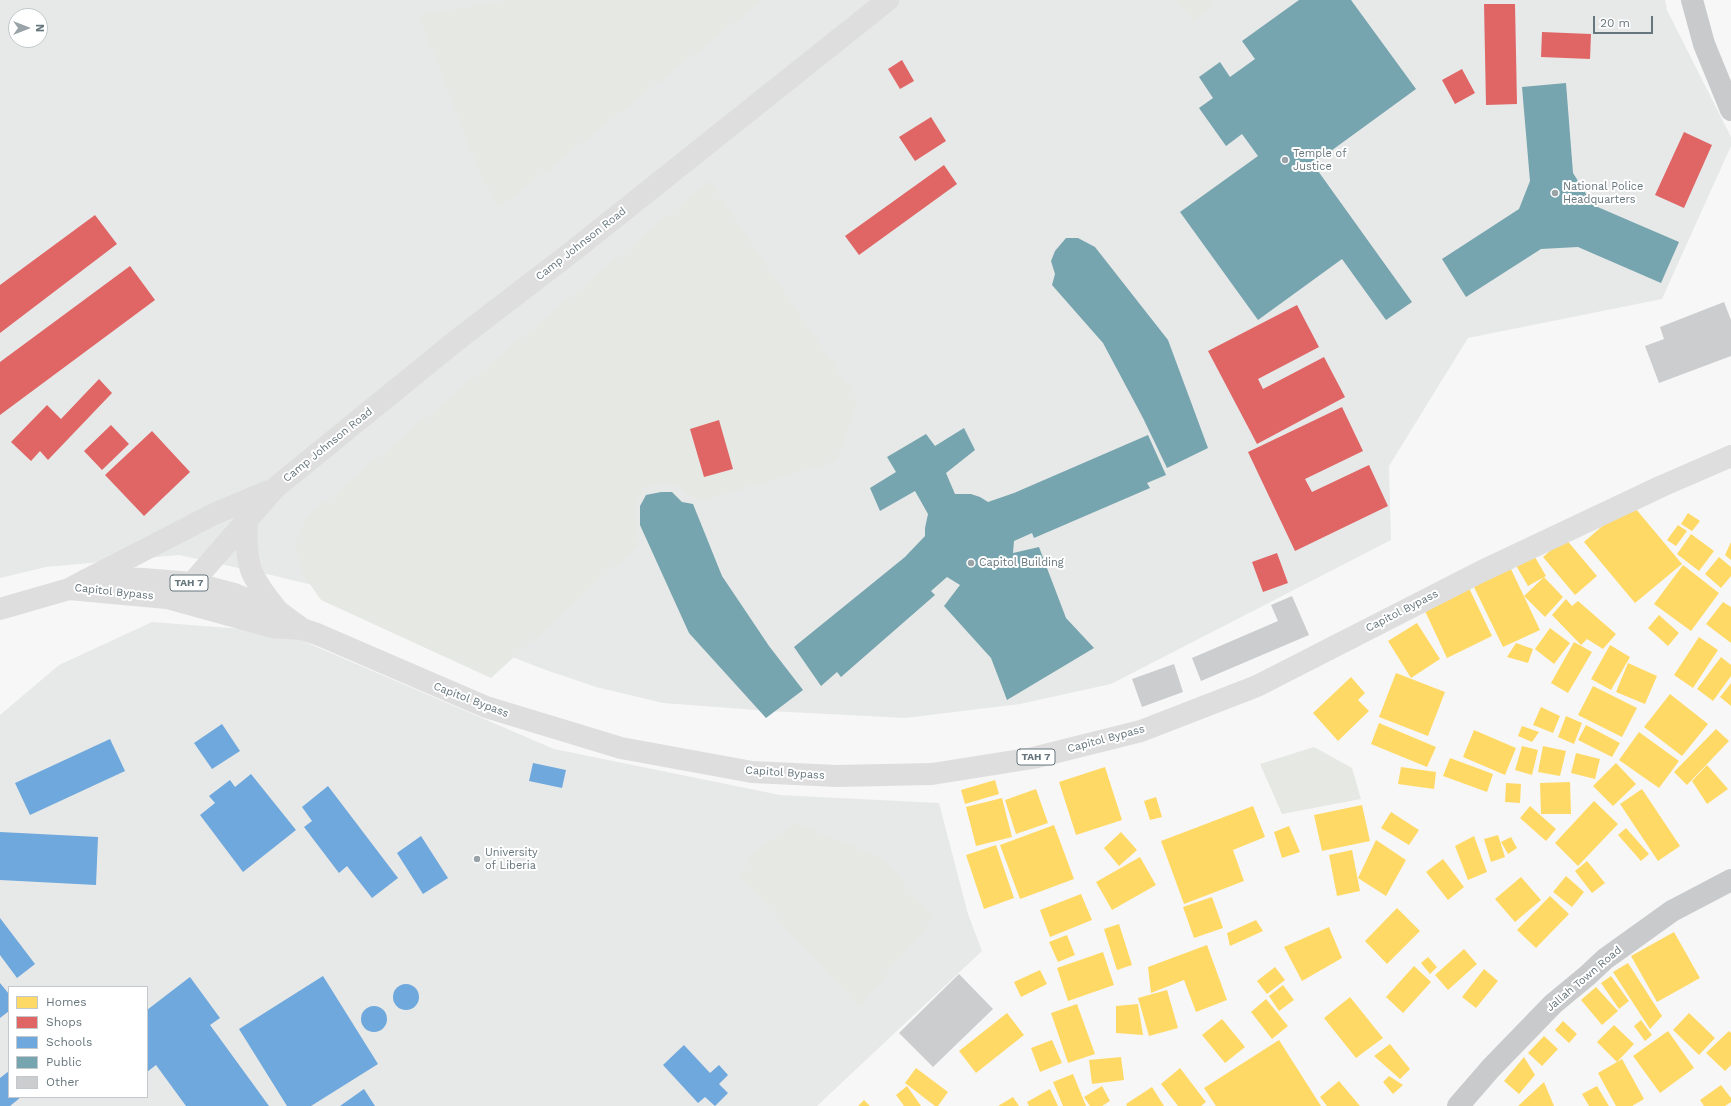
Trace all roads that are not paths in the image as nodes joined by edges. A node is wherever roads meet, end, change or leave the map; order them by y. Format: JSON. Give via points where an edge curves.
{"nodes":[{"id":1,"x":888,"y":0,"type":"edge"},
{"id":2,"x":1692,"y":0,"type":"edge"},
{"id":3,"x":1731,"y":110,"type":"edge"},
{"id":4,"x":1731,"y":456,"type":"edge"},
{"id":5,"x":275,"y":488,"type":"junction"},
{"id":6,"x":247,"y":520,"type":"junction"},
{"id":7,"x":192,"y":583,"type":"junction"},
{"id":8,"x":77,"y":584,"type":"junction"},
{"id":9,"x":167,"y":598,"type":"junction"},
{"id":10,"x":0,"y":609,"type":"edge"},
{"id":11,"x":279,"y":612,"type":"junction"},
{"id":12,"x":302,"y":629,"type":"junction"},
{"id":13,"x":1731,"y":880,"type":"edge"},
{"id":14,"x":1458,"y":1106,"type":"edge"}],
"edges":[{"from":1,"to":5,"type":"main road","name":"Camp Johnson Road","via":[[457,340]]},
{"from":2,"to":3,"type":"street","via":[[1704,44]]},
{"from":4,"to":12,"type":"main road","name":"Capitol Bypass","number":"TAH 7","via":[[1480,572],[1257,686],[1141,731],[1033,758],[932,774],[837,776],[752,772],[621,748],[486,707]]},
{"from":5,"to":6,"type":"main road","name":"Camp Johnson Road"},
{"from":5,"to":8,"type":"main road","name":"Camp Johnson Road","via":[[214,514]]},
{"from":6,"to":7,"type":"main road","name":"Camp Johnson Road"},
{"from":6,"to":11,"type":"main road","via":[[246,541],[251,570]]},
{"from":7,"to":8,"type":"main road","name":"Capitol Bypass","number":"TAH 7","via":[[116,578]]},
{"from":7,"to":9,"type":"main road","name":"Camp Johnson Road"},
{"from":7,"to":11,"type":"main road","name":"Capitol Bypass","number":"TAH 7","via":[[234,594]]},
{"from":8,"to":9,"type":"main road","name":"Capitol Bypass","number":"TAH 7"},
{"from":8,"to":10,"type":"main road","number":"TAH 7"},
{"from":9,"to":12,"type":"main road","name":"Capitol Bypass","number":"TAH 7","via":[[272,627]]},
{"from":11,"to":12,"type":"main road","name":"Capitol Bypass","number":"TAH 7"},
{"from":13,"to":14,"type":"street","name":"Jallah Town Road","via":[[1672,912],[1605,959],[1552,1004]]}]}
